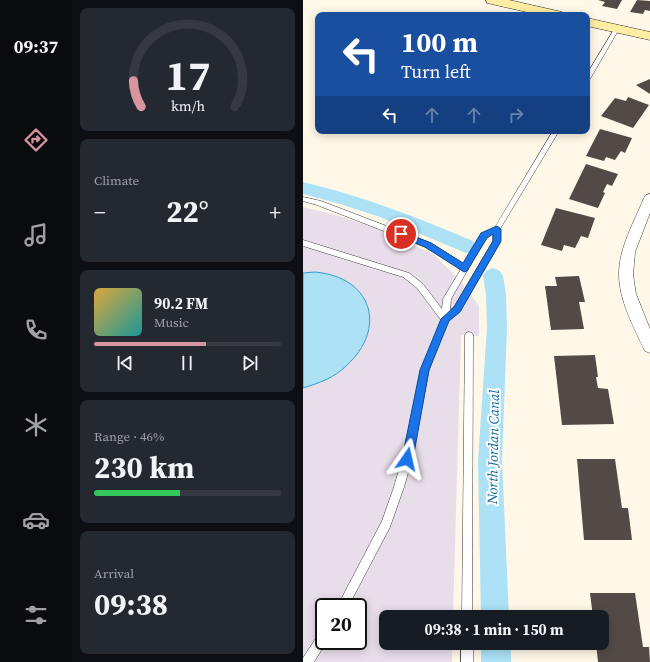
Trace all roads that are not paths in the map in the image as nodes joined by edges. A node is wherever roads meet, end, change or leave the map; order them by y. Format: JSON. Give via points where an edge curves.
{"nodes":[{"id":1,"x":492,"y":0,"type":"edge"},
{"id":2,"x":544,"y":12,"type":"edge"},
{"id":3,"x":590,"y":23,"type":"edge"},
{"id":4,"x":617,"y":29,"type":"junction"},
{"id":5,"x":650,"y":36,"type":"edge"},
{"id":6,"x":590,"y":74,"type":"edge"},
{"id":7,"x":554,"y":134,"type":"edge"},
{"id":8,"x":650,"y":198,"type":"edge"},
{"id":9,"x":303,"y":199,"type":"edge"},
{"id":10,"x":645,"y":228,"type":"edge"},
{"id":11,"x":497,"y":229,"type":"junction"},
{"id":12,"x":303,"y":243,"type":"edge"},
{"id":13,"x":464,"y":268,"type":"junction"},
{"id":14,"x":445,"y":319,"type":"junction"},
{"id":15,"x":469,"y":335,"type":"dead end"},
{"id":16,"x":650,"y":346,"type":"edge"},
{"id":17,"x":347,"y":598,"type":"edge"},
{"id":18,"x":467,"y":610,"type":"edge"},
{"id":19,"x":315,"y":650,"type":"edge"},
{"id":20,"x":467,"y":650,"type":"edge"},
{"id":21,"x":307,"y":662,"type":"edge"},
{"id":22,"x":467,"y":662,"type":"edge"}],
"edges":[{"from":1,"to":2,"type":"street"},
{"from":3,"to":4,"type":"street"},
{"from":4,"to":5,"type":"street"},
{"from":4,"to":6,"type":"lane"},
{"from":7,"to":11,"type":"lane"},
{"from":8,"to":10,"type":"street"},
{"from":9,"to":13,"type":"lane","via":[[319,202],[428,245]]},
{"from":10,"to":16,"type":"street","via":[[629,250],[626,267],[631,301]]},
{"from":11,"to":13,"type":"lane","via":[[484,236]]},
{"from":11,"to":14,"type":"lane","via":[[497,241],[457,309]]},
{"from":12,"to":14,"type":"lane","via":[[406,275],[421,286]]},
{"from":13,"to":14,"type":"lane","via":[[447,299]]},
{"from":14,"to":17,"type":"lane","via":[[425,370],[399,487],[386,523]]},
{"from":15,"to":18,"type":"lane"},
{"from":19,"to":21,"type":"lane"},
{"from":20,"to":22,"type":"lane"}]}
